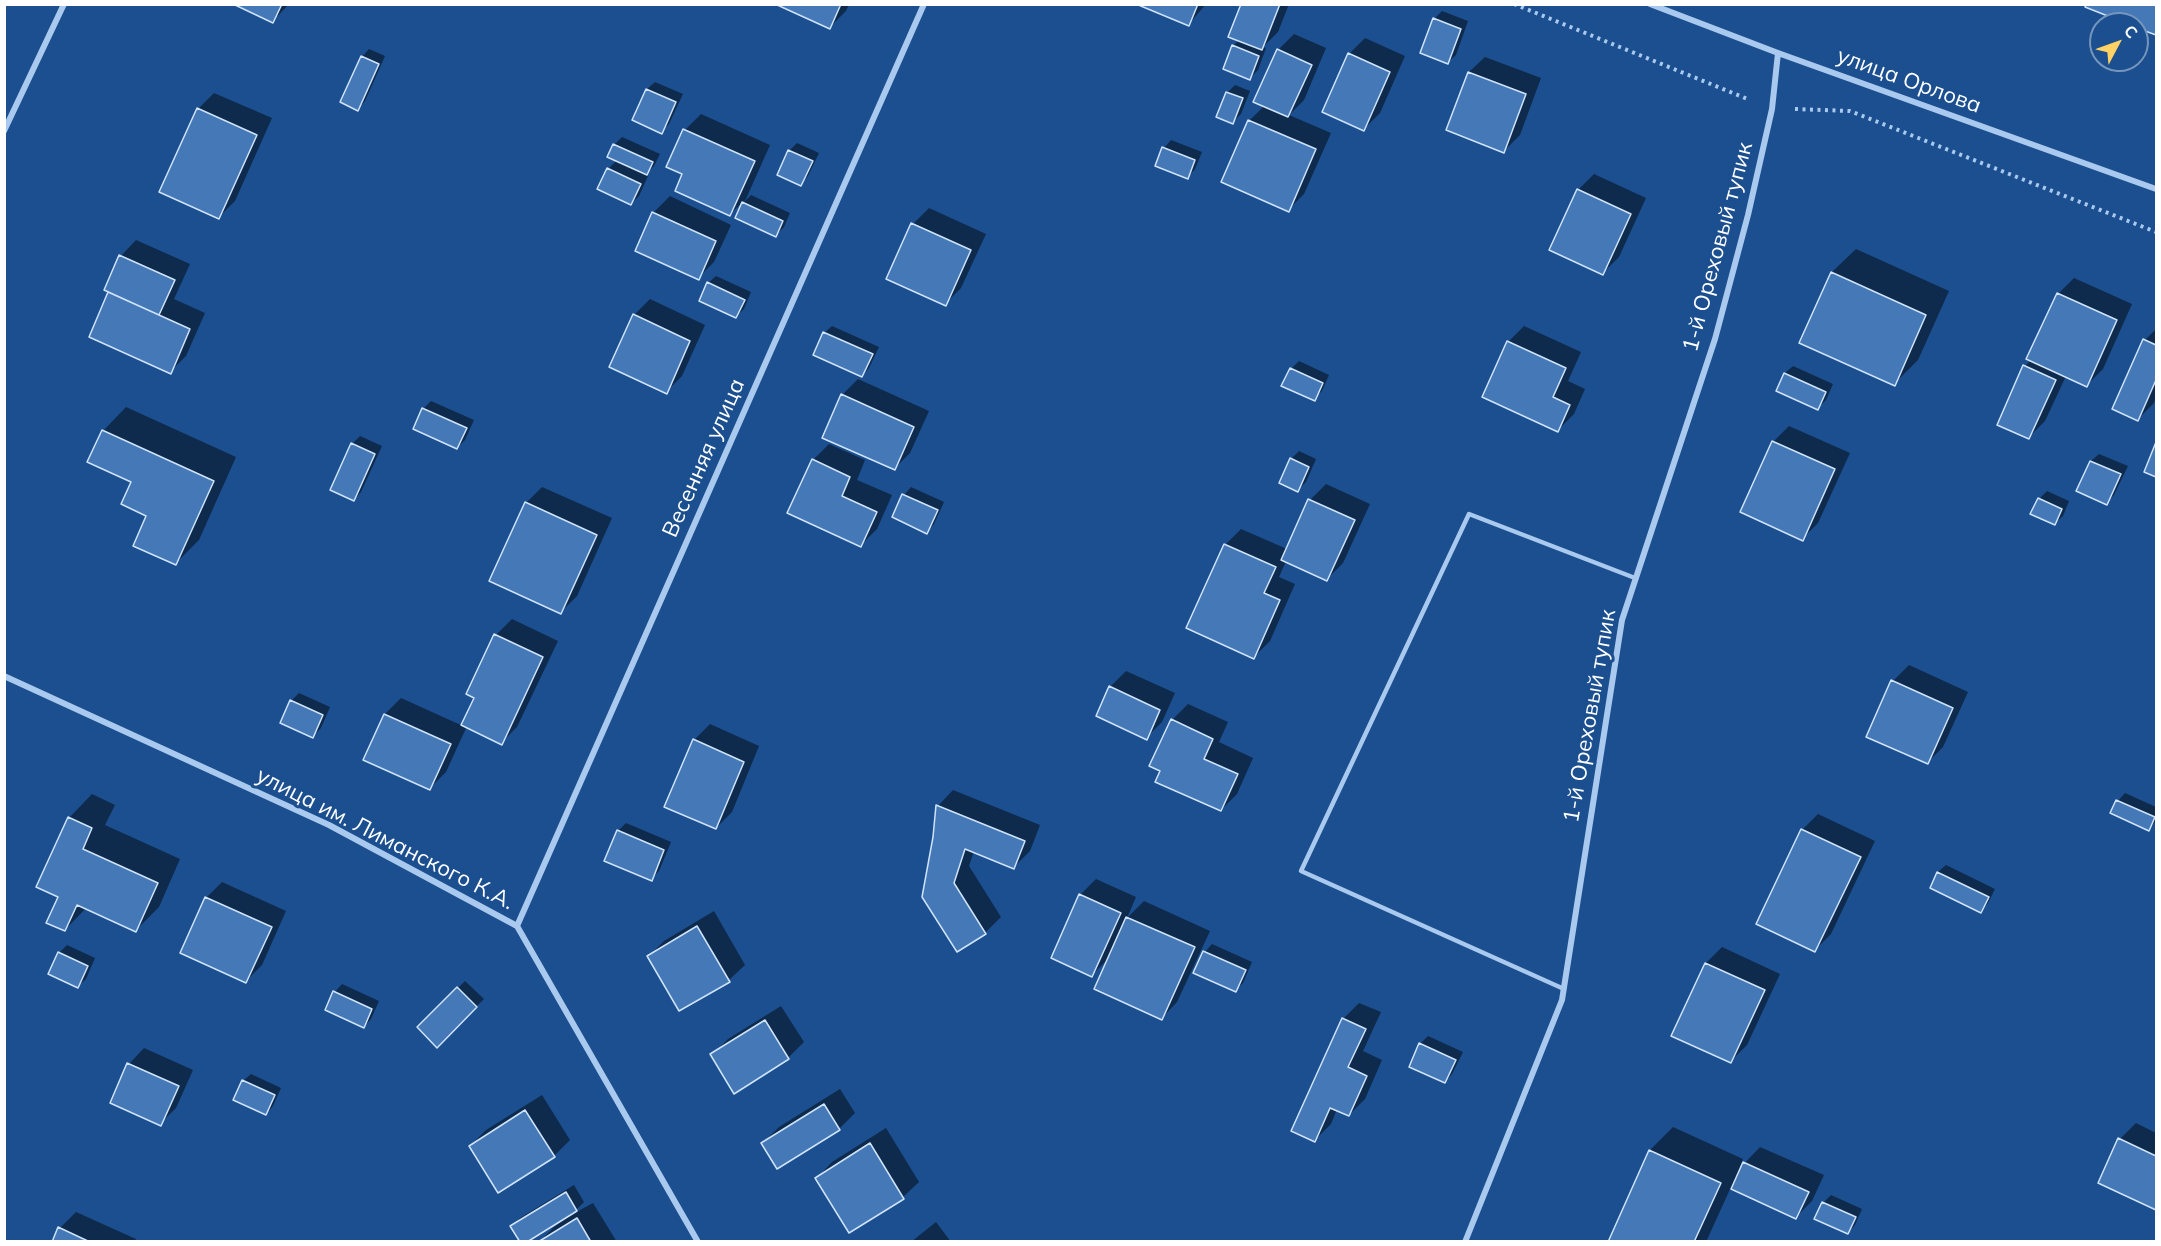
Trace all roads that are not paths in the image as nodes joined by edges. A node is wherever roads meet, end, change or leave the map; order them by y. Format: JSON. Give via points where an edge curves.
{"nodes":[{"id":1,"x":64,"y":4,"type":"edge"},
{"id":2,"x":924,"y":4,"type":"edge"},
{"id":3,"x":1650,"y":4,"type":"edge"},
{"id":4,"x":1778,"y":53,"type":"junction"},
{"id":5,"x":4,"y":130,"type":"edge"},
{"id":6,"x":2157,"y":189,"type":"edge"},
{"id":7,"x":1635,"y":578,"type":"junction"},
{"id":8,"x":4,"y":676,"type":"edge"},
{"id":9,"x":517,"y":927,"type":"junction"},
{"id":10,"x":1564,"y":989,"type":"junction"},
{"id":11,"x":698,"y":1242,"type":"edge"},
{"id":12,"x":1465,"y":1242,"type":"edge"}],
"edges":[{"from":1,"to":5,"type":"street"},
{"from":2,"to":9,"type":"street","name":"Весенняя улица"},
{"from":3,"to":4,"type":"street","name":"улица Орлова"},
{"from":4,"to":6,"type":"street","name":"улица Орлова"},
{"from":4,"to":7,"type":"street","name":"1-й Ореховый тупик","via":[[1772,109],[1715,339]]},
{"from":7,"to":10,"type":"street","name":"1-й Ореховый тупик","via":[[1622,620]]},
{"from":7,"to":10,"type":"lane","via":[[1469,514],[1301,871]]},
{"from":8,"to":9,"type":"street","name":"улица им. Лиманского К.А.","via":[[329,825]]},
{"from":9,"to":11,"type":"street","name":"улица им. Лиманского К.А."},
{"from":10,"to":12,"type":"street","name":"1-й Ореховый тупик"}]}
